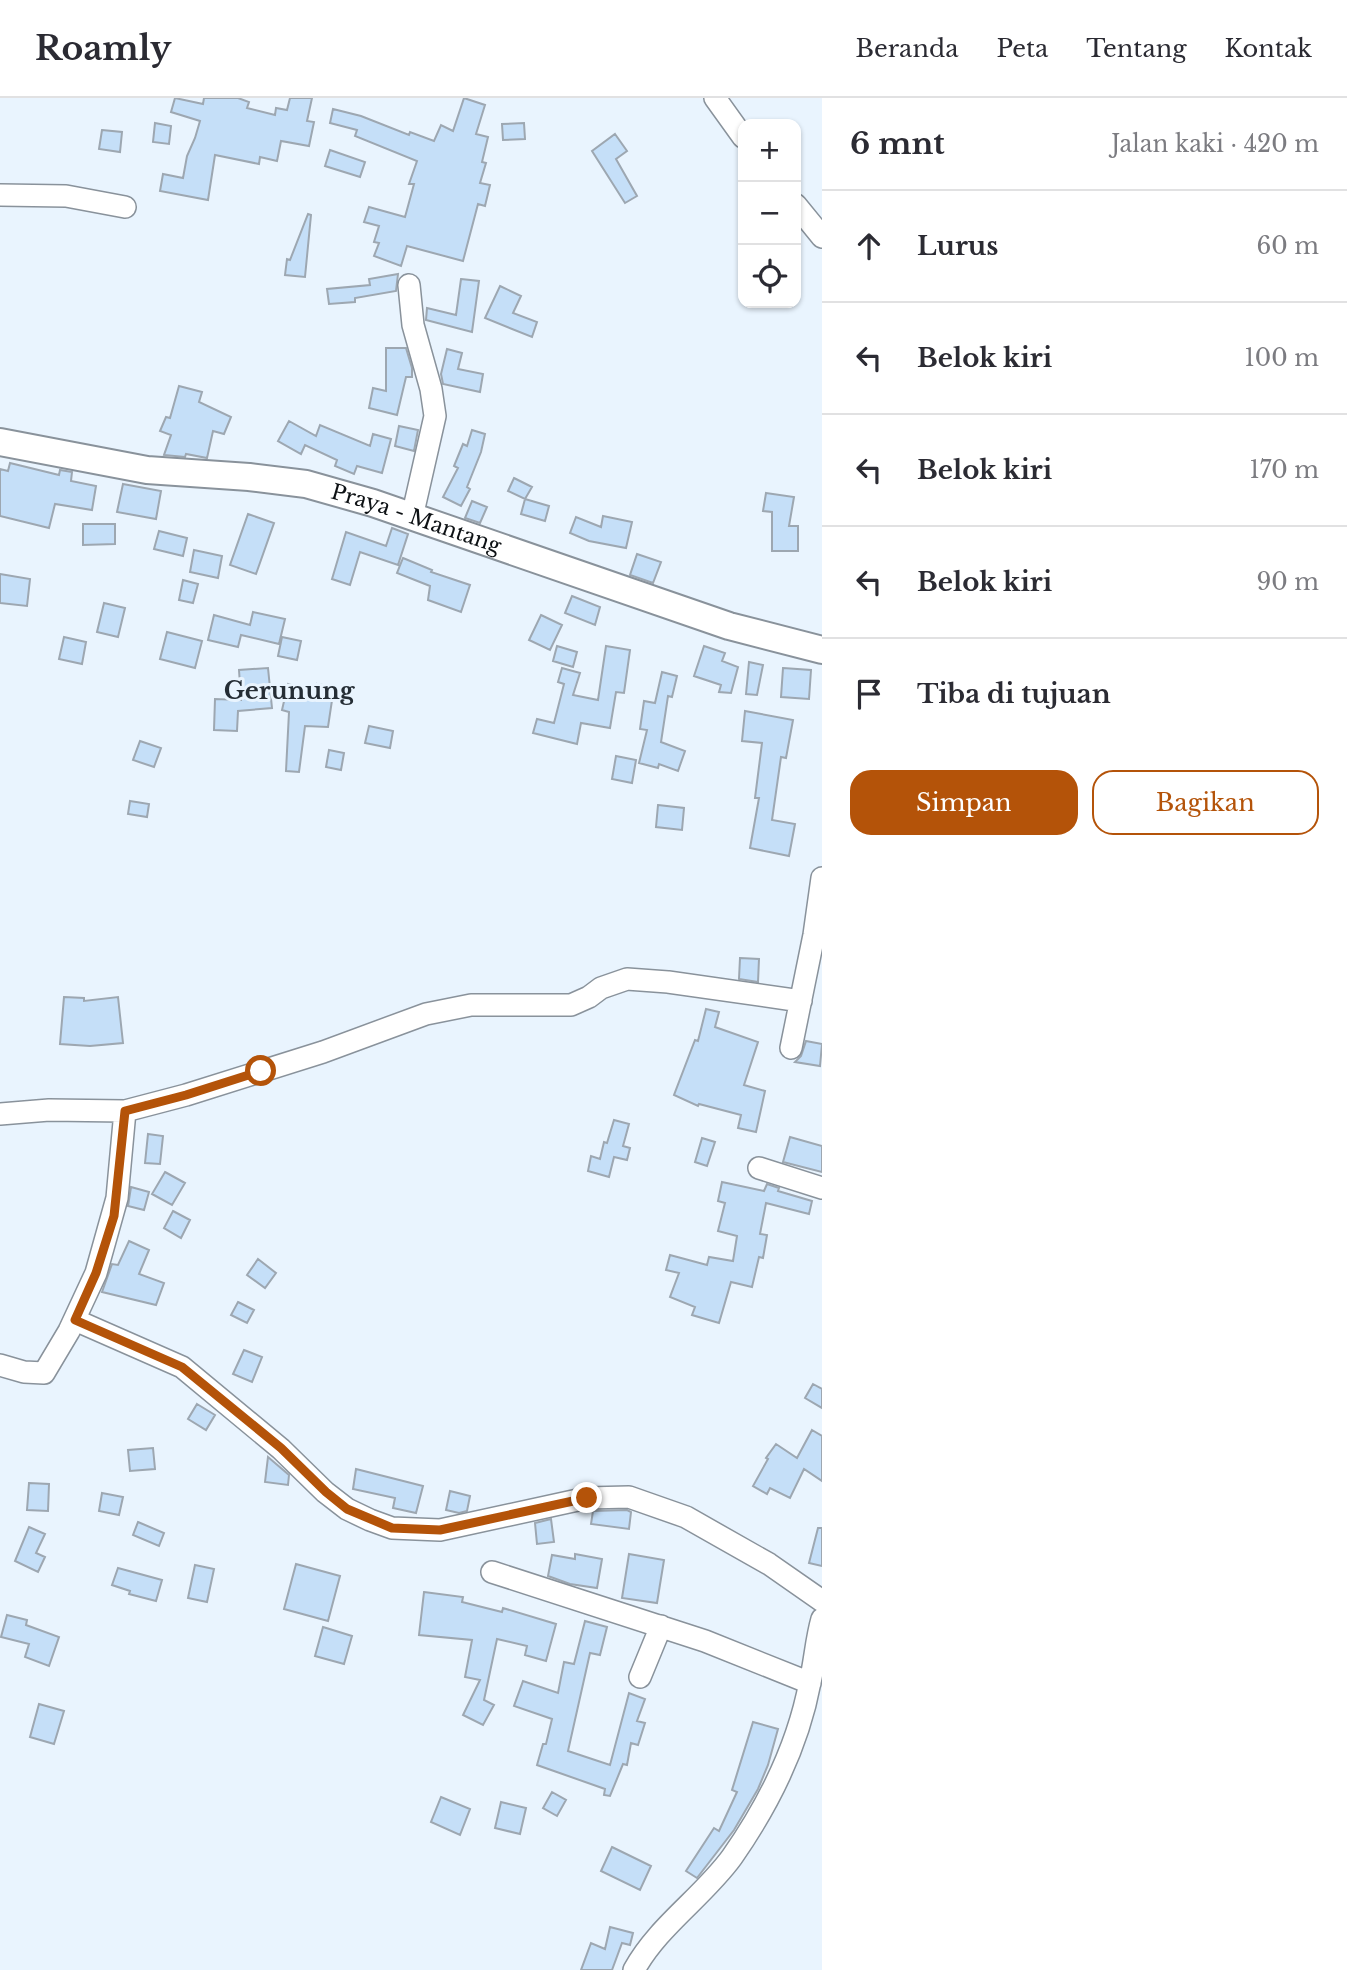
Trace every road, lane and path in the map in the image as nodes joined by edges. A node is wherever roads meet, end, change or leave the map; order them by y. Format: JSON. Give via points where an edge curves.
{"nodes":[{"id":1,"x":715,"y":98,"type":"edge"},
{"id":2,"x":738,"y":130,"type":"edge"},
{"id":3,"x":0,"y":195,"type":"edge"},
{"id":4,"x":125,"y":207,"type":"dead end"},
{"id":5,"x":801,"y":211,"type":"edge"},
{"id":6,"x":822,"y":237,"type":"edge"},
{"id":7,"x":409,"y":285,"type":"dead end"},
{"id":8,"x":0,"y":442,"type":"edge"},
{"id":9,"x":412,"y":517,"type":"junction"},
{"id":10,"x":822,"y":650,"type":"edge"},
{"id":11,"x":822,"y":878,"type":"edge"},
{"id":12,"x":809,"y":993,"type":"edge"},
{"id":13,"x":791,"y":1048,"type":"dead end"},
{"id":14,"x":125,"y":1111,"type":"junction"},
{"id":15,"x":0,"y":1114,"type":"edge"},
{"id":16,"x":759,"y":1168,"type":"dead end"},
{"id":17,"x":822,"y":1188,"type":"edge"},
{"id":18,"x":75,"y":1320,"type":"junction"},
{"id":19,"x":0,"y":1365,"type":"edge"},
{"id":20,"x":492,"y":1572,"type":"dead end"},
{"id":21,"x":822,"y":1601,"type":"edge"},
{"id":22,"x":822,"y":1619,"type":"edge"},
{"id":23,"x":661,"y":1626,"type":"junction"},
{"id":24,"x":640,"y":1677,"type":"dead end"},
{"id":25,"x":810,"y":1683,"type":"junction"},
{"id":26,"x":634,"y":1970,"type":"edge"}],
"edges":[{"from":1,"to":2,"type":"street"},
{"from":3,"to":4,"type":"street","via":[[66,196]]},
{"from":5,"to":6,"type":"street"},
{"from":7,"to":9,"type":"street","via":[[413,325],[435,416]]},
{"from":8,"to":9,"type":"main road","name":"Praya - Mantang","via":[[147,470],[306,484]]},
{"from":9,"to":10,"type":"main road","name":"Praya - Mantang","via":[[729,626]]},
{"from":11,"to":12,"type":"street"},
{"from":12,"to":13,"type":"street"},
{"from":12,"to":14,"type":"street","via":[[627,979],[571,1005],[471,1005],[426,1014],[323,1052]]},
{"from":14,"to":15,"type":"street"},
{"from":14,"to":18,"type":"street","via":[[114,1216]]},
{"from":16,"to":17,"type":"street"},
{"from":18,"to":19,"type":"street","via":[[46,1372]]},
{"from":18,"to":21,"type":"street","via":[[182,1367],[281,1448],[326,1492],[370,1520],[392,1528],[440,1530],[587,1498],[629,1497],[685,1517],[769,1564]]},
{"from":20,"to":23,"type":"street"},
{"from":22,"to":25,"type":"street"},
{"from":23,"to":24,"type":"street"},
{"from":23,"to":25,"type":"street"},
{"from":25,"to":26,"type":"street","via":[[790,1754],[756,1819],[730,1859],[660,1934]]}]}
